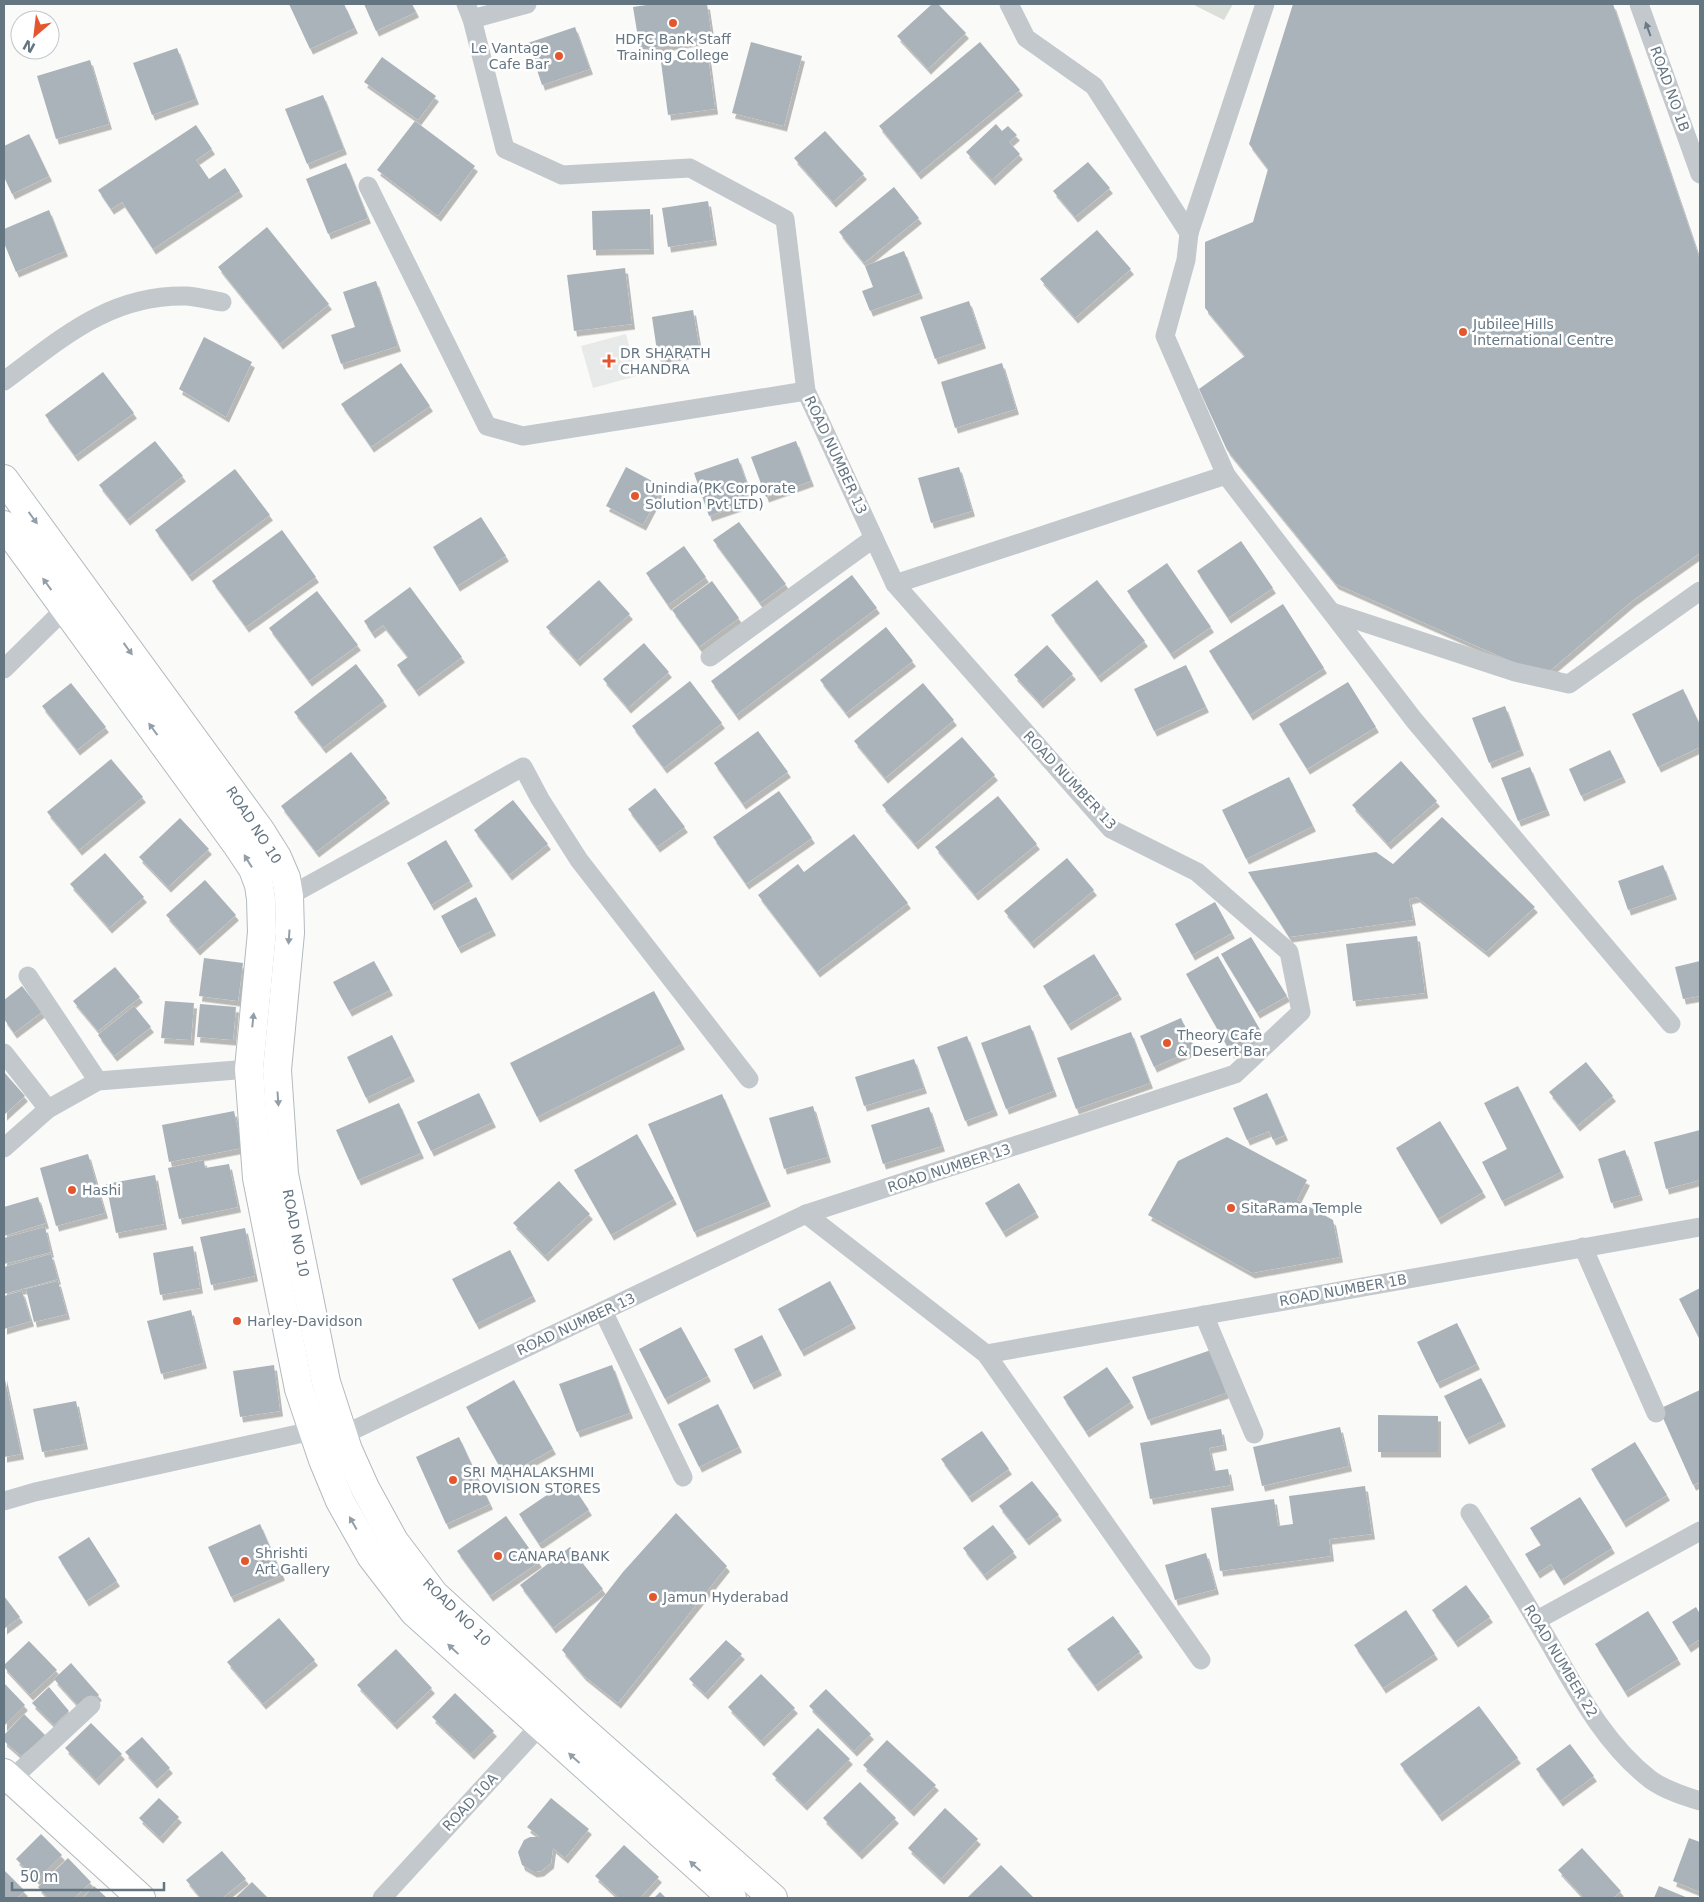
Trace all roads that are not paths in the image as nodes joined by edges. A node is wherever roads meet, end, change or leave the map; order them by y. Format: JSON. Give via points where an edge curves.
{"nodes":[{"id":1,"x":527,"y":4,"type":"edge"},
{"id":2,"x":1010,"y":4,"type":"edge"},
{"id":3,"x":1265,"y":4,"type":"edge"},
{"id":4,"x":1639,"y":4,"type":"edge"},
{"id":5,"x":469,"y":12,"type":"edge"},
{"id":6,"x":1700,"y":174,"type":"edge"},
{"id":7,"x":368,"y":186,"type":"dead end"},
{"id":8,"x":1188,"y":233,"type":"junction"},
{"id":9,"x":222,"y":302,"type":"dead end"},
{"id":10,"x":4,"y":381,"type":"edge"},
{"id":11,"x":806,"y":390,"type":"junction"},
{"id":12,"x":1226,"y":475,"type":"junction"},
{"id":13,"x":4,"y":479,"type":"edge"},
{"id":14,"x":4,"y":525,"type":"edge"},
{"id":15,"x":874,"y":538,"type":"junction"},
{"id":16,"x":895,"y":584,"type":"junction"},
{"id":17,"x":85,"y":590,"type":"junction"},
{"id":18,"x":1700,"y":591,"type":"edge"},
{"id":19,"x":65,"y":609,"type":"junction"},
{"id":20,"x":1332,"y":612,"type":"junction"},
{"id":21,"x":710,"y":657,"type":"dead end"},
{"id":22,"x":4,"y":669,"type":"edge"},
{"id":23,"x":289,"y":896,"type":"junction"},
{"id":24,"x":28,"y":976,"type":"dead end"},
{"id":25,"x":1671,"y":1024,"type":"dead end"},
{"id":26,"x":4,"y":1053,"type":"edge"},
{"id":27,"x":249,"y":1069,"type":"junction"},
{"id":28,"x":749,"y":1079,"type":"dead end"},
{"id":29,"x":98,"y":1081,"type":"junction"},
{"id":30,"x":48,"y":1109,"type":"junction"},
{"id":31,"x":4,"y":1148,"type":"edge"},
{"id":32,"x":806,"y":1214,"type":"junction"},
{"id":33,"x":1700,"y":1227,"type":"edge"},
{"id":34,"x":1583,"y":1247,"type":"junction"},
{"id":35,"x":603,"y":1311,"type":"junction"},
{"id":36,"x":1204,"y":1315,"type":"junction"},
{"id":37,"x":986,"y":1354,"type":"junction"},
{"id":38,"x":1656,"y":1414,"type":"dead end"},
{"id":39,"x":312,"y":1431,"type":"junction"},
{"id":40,"x":1254,"y":1434,"type":"dead end"},
{"id":41,"x":343,"y":1435,"type":"junction"},
{"id":42,"x":683,"y":1478,"type":"dead end"},
{"id":43,"x":4,"y":1501,"type":"edge"},
{"id":44,"x":1470,"y":1512,"type":"dead end"},
{"id":45,"x":1700,"y":1531,"type":"edge"},
{"id":46,"x":1536,"y":1620,"type":"junction"},
{"id":47,"x":1201,"y":1660,"type":"dead end"},
{"id":48,"x":91,"y":1705,"type":"dead end"},
{"id":49,"x":558,"y":1707,"type":"junction"},
{"id":50,"x":539,"y":1727,"type":"junction"},
{"id":51,"x":6,"y":1780,"type":"edge"},
{"id":52,"x":1700,"y":1801,"type":"edge"},
{"id":53,"x":141,"y":1898,"type":"edge"},
{"id":54,"x":382,"y":1898,"type":"edge"},
{"id":55,"x":732,"y":1898,"type":"edge"},
{"id":56,"x":773,"y":1898,"type":"edge"}],
"edges":[{"from":1,"to":5,"type":"street"},
{"from":2,"to":8,"type":"street","via":[[1026,38],[1094,86]]},
{"from":3,"to":8,"type":"street"},
{"from":6,"to":4,"type":"street","name":"ROAD NO 1B","one_way":true},
{"from":5,"to":11,"type":"street","name":"ROAD NUMBER 13","via":[[505,149],[562,175],[690,168],[786,218]]},
{"from":7,"to":11,"type":"street","via":[[487,426],[523,436]]},
{"from":8,"to":12,"type":"street","via":[[1186,260],[1165,336]]},
{"from":9,"to":10,"type":"street","via":[[189,296],[161,297],[103,312],[58,340]]},
{"from":11,"to":15,"type":"street","name":"ROAD NUMBER 13"},
{"from":12,"to":16,"type":"street"},
{"from":12,"to":20,"type":"street"},
{"from":13,"to":17,"type":"main road","name":"ROAD NO 10","one_way":true},
{"from":19,"to":14,"type":"main road","name":"ROAD NO 10","one_way":true},
{"from":15,"to":16,"type":"street","name":"ROAD NUMBER 13"},
{"from":15,"to":21,"type":"street"},
{"from":16,"to":32,"type":"street","name":"ROAD NUMBER 13","via":[[1111,829],[1198,872],[1289,952],[1301,1012],[1235,1074]]},
{"from":17,"to":19,"type":"street"},
{"from":17,"to":23,"type":"main road","name":"ROAD NO 10","one_way":true,"via":[[260,830],[277,857]]},
{"from":18,"to":20,"type":"street","via":[[1569,684],[1515,672]]},
{"from":19,"to":22,"type":"street"},
{"from":27,"to":19,"type":"main road","name":"ROAD NO 10","one_way":true,"via":[[262,932],[259,885],[237,845]]},
{"from":20,"to":25,"type":"street","via":[[1414,720]]},
{"from":23,"to":28,"type":"street","via":[[523,766],[579,860]]},
{"from":23,"to":41,"type":"main road","name":"ROAD NO 10","one_way":true,"via":[[290,933],[277,1070],[284,1174],[326,1382]]},
{"from":24,"to":29,"type":"street"},
{"from":26,"to":30,"type":"street"},
{"from":27,"to":29,"type":"street"},
{"from":27,"to":39,"type":"main road","name":"ROAD NO 10","via":[[257,1178],[299,1389]]},
{"from":29,"to":30,"type":"street"},
{"from":30,"to":31,"type":"street"},
{"from":32,"to":35,"type":"street","name":"ROAD NUMBER 13"},
{"from":32,"to":37,"type":"street"},
{"from":33,"to":34,"type":"street","name":"ROAD NUMBER 1B"},
{"from":34,"to":36,"type":"street","name":"ROAD NUMBER 1B"},
{"from":34,"to":38,"type":"street"},
{"from":35,"to":41,"type":"street","name":"ROAD NUMBER 13"},
{"from":35,"to":42,"type":"street"},
{"from":36,"to":37,"type":"street","name":"ROAD NUMBER 1B"},
{"from":36,"to":40,"type":"street"},
{"from":37,"to":47,"type":"street"},
{"from":39,"to":43,"type":"street"},
{"from":50,"to":39,"type":"main road","name":"ROAD NO 10","one_way":true,"via":[[414,1612],[371,1556],[340,1501]]},
{"from":41,"to":49,"type":"main road","name":"ROAD NO 10","via":[[365,1488],[394,1541],[434,1594]]},
{"from":44,"to":46,"type":"street","name":"ROAD NUMBER 22"},
{"from":45,"to":46,"type":"street"},
{"from":46,"to":52,"type":"street","name":"ROAD NUMBER 22","via":[[1588,1710],[1624,1753],[1652,1781]]},
{"from":48,"to":51,"type":"street"},
{"from":49,"to":50,"type":"street","name":"ROAD 10A"},
{"from":49,"to":56,"type":"main road","name":"ROAD NO 10"},
{"from":50,"to":54,"type":"street","name":"ROAD 10A"},
{"from":55,"to":50,"type":"main road","name":"ROAD NO 10","one_way":true},
{"from":51,"to":53,"type":"main road"}]}
